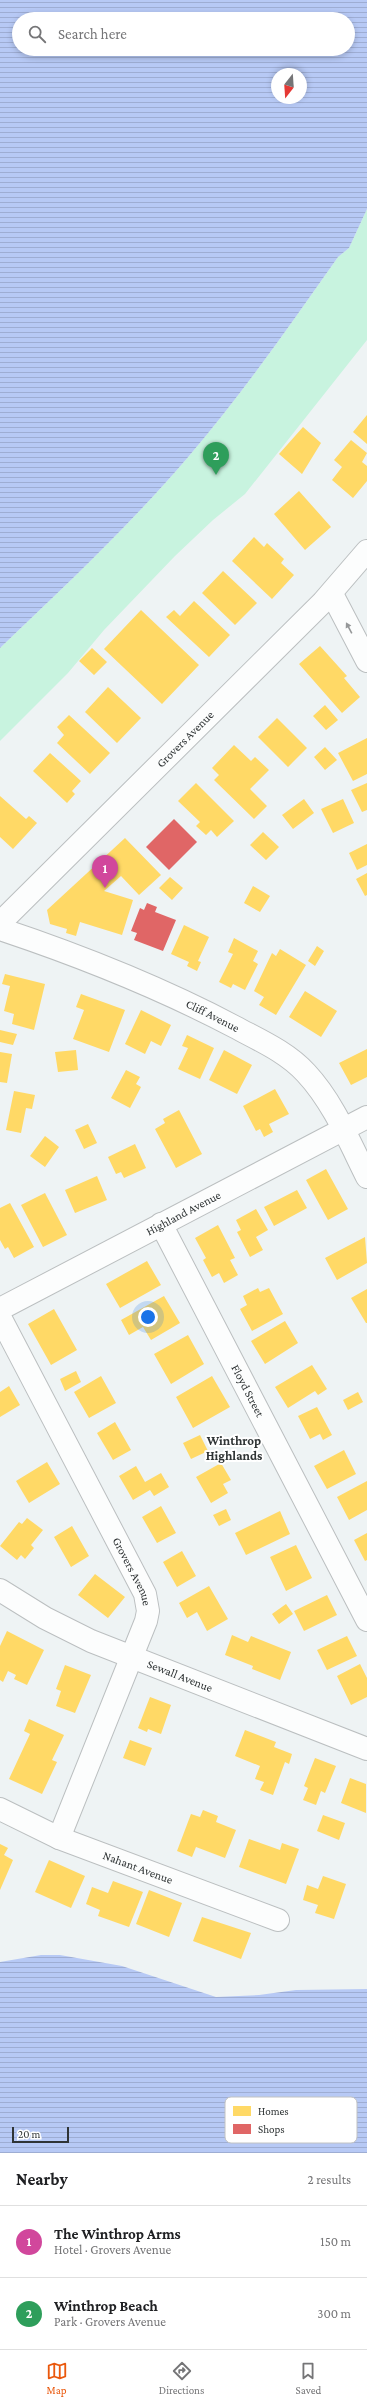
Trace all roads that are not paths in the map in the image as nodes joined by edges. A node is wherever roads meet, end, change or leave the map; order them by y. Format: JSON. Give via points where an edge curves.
{"nodes":[{"id":1,"x":367,"y":552,"type":"edge"},
{"id":2,"x":332,"y":594,"type":"junction"},
{"id":3,"x":367,"y":662,"type":"edge"},
{"id":4,"x":0,"y":923,"type":"edge"},
{"id":5,"x":0,"y":929,"type":"edge"},
{"id":6,"x":367,"y":1117,"type":"edge"},
{"id":7,"x":343,"y":1130,"type":"junction"},
{"id":8,"x":367,"y":1177,"type":"edge"},
{"id":9,"x":161,"y":1224,"type":"junction"},
{"id":10,"x":0,"y":1309,"type":"edge"},
{"id":11,"x":0,"y":1317,"type":"edge"},
{"id":12,"x":0,"y":1590,"type":"edge"},
{"id":13,"x":367,"y":1620,"type":"edge"},
{"id":14,"x":131,"y":1657,"type":"junction"},
{"id":15,"x":367,"y":1749,"type":"edge"},
{"id":16,"x":0,"y":1809,"type":"edge"},
{"id":17,"x":59,"y":1838,"type":"junction"},
{"id":18,"x":278,"y":1920,"type":"dead end"}],
"edges":[{"from":1,"to":2,"type":"street","name":"Grovers Avenue"},
{"from":3,"to":2,"type":"street","one_way":true},
{"from":2,"to":4,"type":"street","name":"Grovers Avenue"},
{"from":5,"to":7,"type":"street","name":"Cliff Avenue","via":[[164,990],[281,1052],[315,1083]]},
{"from":6,"to":7,"type":"street","name":"Highland Avenue"},
{"from":7,"to":8,"type":"street","name":"Cliff Avenue"},
{"from":7,"to":9,"type":"street","name":"Highland Avenue"},
{"from":9,"to":10,"type":"street","name":"Highland Avenue"},
{"from":9,"to":13,"type":"street","name":"Floyd Street"},
{"from":11,"to":14,"type":"street","name":"Grovers Avenue","via":[[147,1600],[147,1616]]},
{"from":12,"to":14,"type":"street","name":"Sewall Avenue","via":[[60,1627]]},
{"from":14,"to":15,"type":"street","name":"Sewall Avenue"},
{"from":14,"to":17,"type":"street","name":"Grovers Avenue"},
{"from":16,"to":17,"type":"street","name":"Nahant Avenue"},
{"from":17,"to":18,"type":"street","name":"Nahant Avenue"}]}
